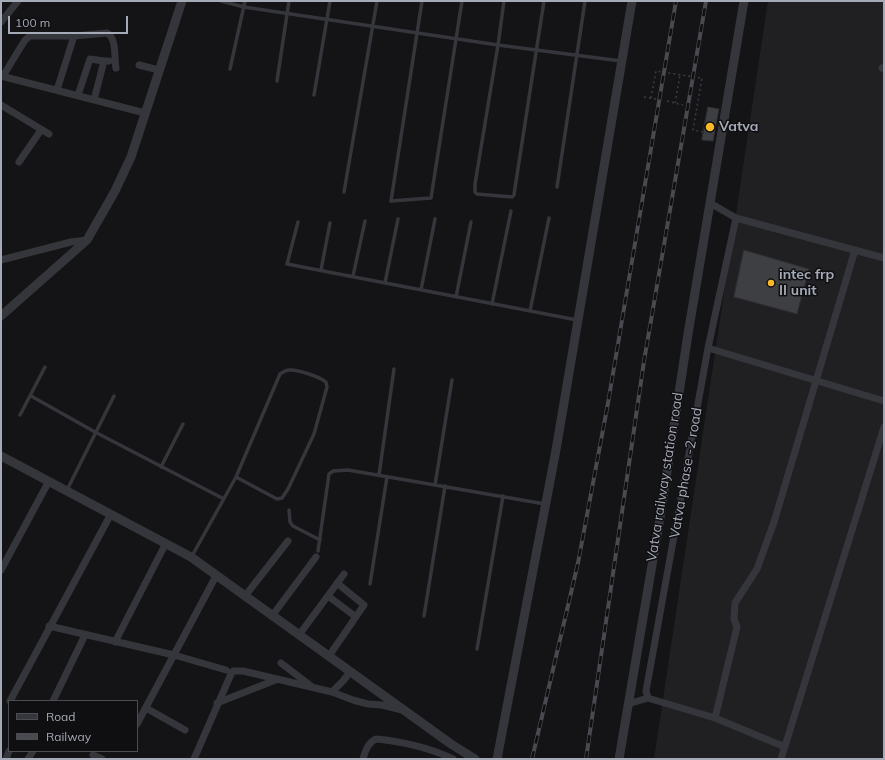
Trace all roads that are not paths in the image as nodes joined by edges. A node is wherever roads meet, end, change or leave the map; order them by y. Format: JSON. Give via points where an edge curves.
{"nodes":[{"id":1,"x":18,"y":1,"type":"edge"},
{"id":2,"x":182,"y":1,"type":"edge"},
{"id":3,"x":221,"y":1,"type":"edge"},
{"id":4,"x":245,"y":1,"type":"edge"},
{"id":5,"x":289,"y":1,"type":"edge"},
{"id":6,"x":330,"y":1,"type":"edge"},
{"id":7,"x":377,"y":1,"type":"edge"},
{"id":8,"x":422,"y":1,"type":"edge"},
{"id":9,"x":462,"y":1,"type":"edge"},
{"id":10,"x":504,"y":1,"type":"edge"},
{"id":11,"x":544,"y":1,"type":"edge"},
{"id":12,"x":585,"y":1,"type":"edge"},
{"id":13,"x":632,"y":1,"type":"edge"},
{"id":14,"x":744,"y":1,"type":"edge"},
{"id":15,"x":244,"y":7,"type":"junction"},
{"id":16,"x":287,"y":14,"type":"junction"},
{"id":17,"x":327,"y":20,"type":"junction"},
{"id":18,"x":1,"y":22,"type":"edge"},
{"id":19,"x":373,"y":26,"type":"junction"},
{"id":20,"x":417,"y":32,"type":"junction"},
{"id":21,"x":74,"y":36,"type":"junction"},
{"id":22,"x":457,"y":38,"type":"junction"},
{"id":23,"x":498,"y":45,"type":"junction"},
{"id":24,"x":536,"y":50,"type":"junction"},
{"id":25,"x":578,"y":55,"type":"junction"},
{"id":26,"x":104,"y":61,"type":"junction"},
{"id":27,"x":622,"y":61,"type":"junction"},
{"id":28,"x":139,"y":65,"type":"dead end"},
{"id":29,"x":230,"y":69,"type":"dead end"},
{"id":30,"x":159,"y":70,"type":"junction"},
{"id":31,"x":2,"y":76,"type":"edge"},
{"id":32,"x":277,"y":81,"type":"dead end"},
{"id":33,"x":57,"y":90,"type":"junction"},
{"id":34,"x":78,"y":95,"type":"junction"},
{"id":35,"x":314,"y":95,"type":"dead end"},
{"id":36,"x":94,"y":100,"type":"junction"},
{"id":37,"x":1,"y":105,"type":"edge"},
{"id":38,"x":145,"y":113,"type":"junction"},
{"id":39,"x":41,"y":130,"type":"junction"},
{"id":40,"x":49,"y":134,"type":"dead end"},
{"id":41,"x":19,"y":162,"type":"dead end"},
{"id":42,"x":557,"y":187,"type":"dead end"},
{"id":43,"x":344,"y":192,"type":"dead end"},
{"id":44,"x":711,"y":199,"type":"junction"},
{"id":45,"x":511,"y":211,"type":"dead end"},
{"id":46,"x":549,"y":218,"type":"dead end"},
{"id":47,"x":736,"y":218,"type":"junction"},
{"id":48,"x":398,"y":219,"type":"dead end"},
{"id":49,"x":435,"y":219,"type":"dead end"},
{"id":50,"x":365,"y":221,"type":"dead end"},
{"id":51,"x":298,"y":222,"type":"dead end"},
{"id":52,"x":471,"y":222,"type":"dead end"},
{"id":53,"x":330,"y":223,"type":"dead end"},
{"id":54,"x":87,"y":240,"type":"junction"},
{"id":55,"x":855,"y":250,"type":"junction"},
{"id":56,"x":884,"y":258,"type":"edge"},
{"id":57,"x":1,"y":260,"type":"edge"},
{"id":58,"x":321,"y":270,"type":"junction"},
{"id":59,"x":353,"y":276,"type":"junction"},
{"id":60,"x":385,"y":283,"type":"junction"},
{"id":61,"x":421,"y":290,"type":"junction"},
{"id":62,"x":456,"y":297,"type":"junction"},
{"id":63,"x":492,"y":304,"type":"junction"},
{"id":64,"x":530,"y":311,"type":"junction"},
{"id":65,"x":1,"y":316,"type":"edge"},
{"id":66,"x":578,"y":320,"type":"junction"},
{"id":67,"x":708,"y":348,"type":"junction"},
{"id":68,"x":45,"y":367,"type":"dead end"},
{"id":69,"x":394,"y":369,"type":"dead end"},
{"id":70,"x":452,"y":380,"type":"dead end"},
{"id":71,"x":816,"y":381,"type":"junction"},
{"id":72,"x":31,"y":396,"type":"junction"},
{"id":73,"x":114,"y":396,"type":"dead end"},
{"id":74,"x":884,"y":401,"type":"edge"},
{"id":75,"x":20,"y":415,"type":"dead end"},
{"id":76,"x":183,"y":424,"type":"dead end"},
{"id":77,"x":884,"y":427,"type":"edge"},
{"id":78,"x":95,"y":432,"type":"junction"},
{"id":79,"x":1,"y":456,"type":"edge"},
{"id":80,"x":161,"y":467,"type":"junction"},
{"id":81,"x":379,"y":475,"type":"junction"},
{"id":82,"x":387,"y":476,"type":"junction"},
{"id":83,"x":236,"y":477,"type":"junction"},
{"id":84,"x":49,"y":481,"type":"junction"},
{"id":85,"x":435,"y":485,"type":"junction"},
{"id":86,"x":445,"y":486,"type":"junction"},
{"id":87,"x":67,"y":491,"type":"junction"},
{"id":88,"x":503,"y":496,"type":"junction"},
{"id":89,"x":224,"y":499,"type":"junction"},
{"id":90,"x":546,"y":504,"type":"junction"},
{"id":91,"x":290,"y":510,"type":"dead end"},
{"id":92,"x":110,"y":514,"type":"junction"},
{"id":93,"x":320,"y":540,"type":"junction"},
{"id":94,"x":288,"y":541,"type":"dead end"},
{"id":95,"x":166,"y":543,"type":"junction"},
{"id":96,"x":317,"y":554,"type":"joint"},
{"id":97,"x":191,"y":557,"type":"junction"},
{"id":98,"x":1,"y":570,"type":"edge"},
{"id":99,"x":344,"y":574,"type":"dead end"},
{"id":100,"x":216,"y":576,"type":"junction"},
{"id":101,"x":337,"y":583,"type":"junction"},
{"id":102,"x":370,"y":584,"type":"dead end"},
{"id":103,"x":245,"y":596,"type":"junction"},
{"id":104,"x":328,"y":596,"type":"junction"},
{"id":105,"x":272,"y":616,"type":"junction"},
{"id":106,"x":424,"y":616,"type":"dead end"},
{"id":107,"x":356,"y":617,"type":"junction"},
{"id":108,"x":49,"y":626,"type":"junction"},
{"id":109,"x":85,"y":635,"type":"junction"},
{"id":110,"x":299,"y":635,"type":"junction"},
{"id":111,"x":115,"y":642,"type":"junction"},
{"id":112,"x":477,"y":649,"type":"dead end"},
{"id":113,"x":174,"y":656,"type":"junction"},
{"id":114,"x":329,"y":656,"type":"junction"},
{"id":115,"x":281,"y":663,"type":"dead end"},
{"id":116,"x":226,"y":670,"type":"dead end"},
{"id":117,"x":350,"y":672,"type":"junction"},
{"id":118,"x":278,"y":679,"type":"junction"},
{"id":119,"x":315,"y":688,"type":"junction"},
{"id":120,"x":332,"y":692,"type":"junction"},
{"id":121,"x":648,"y":698,"type":"junction"},
{"id":122,"x":11,"y":700,"type":"edge"},
{"id":123,"x":54,"y":700,"type":"edge"},
{"id":124,"x":217,"y":703,"type":"junction"},
{"id":125,"x":628,"y":704,"type":"junction"},
{"id":126,"x":146,"y":708,"type":"junction"},
{"id":127,"x":404,"y":710,"type":"junction"},
{"id":128,"x":714,"y":718,"type":"junction"},
{"id":129,"x":138,"y":721,"type":"edge"},
{"id":130,"x":185,"y":730,"type":"dead end"},
{"id":131,"x":785,"y":746,"type":"junction"},
{"id":132,"x":93,"y":755,"type":"dead end"},
{"id":133,"x":102,"y":759,"type":"edge"},
{"id":134,"x":194,"y":759,"type":"edge"},
{"id":135,"x":363,"y":759,"type":"edge"},
{"id":136,"x":453,"y":759,"type":"edge"},
{"id":137,"x":475,"y":759,"type":"edge"},
{"id":138,"x":497,"y":759,"type":"edge"},
{"id":139,"x":619,"y":759,"type":"edge"},
{"id":140,"x":781,"y":759,"type":"edge"}],
"edges":[{"from":1,"to":18,"type":"street"},
{"from":2,"to":30,"type":"street"},
{"from":3,"to":15,"type":"lane"},
{"from":4,"to":15,"type":"lane"},
{"from":5,"to":16,"type":"lane"},
{"from":6,"to":17,"type":"lane"},
{"from":7,"to":19,"type":"lane"},
{"from":8,"to":20,"type":"lane"},
{"from":9,"to":22,"type":"lane"},
{"from":10,"to":23,"type":"lane"},
{"from":11,"to":24,"type":"lane"},
{"from":12,"to":25,"type":"lane"},
{"from":13,"to":27,"type":"street"},
{"from":14,"to":44,"type":"street","name":"Vatva railway station road"},
{"from":15,"to":16,"type":"lane"},
{"from":15,"to":29,"type":"lane"},
{"from":16,"to":17,"type":"lane"},
{"from":16,"to":32,"type":"lane"},
{"from":17,"to":19,"type":"lane"},
{"from":17,"to":35,"type":"lane"},
{"from":19,"to":20,"type":"lane"},
{"from":19,"to":43,"type":"lane"},
{"from":20,"to":22,"type":"lane"},
{"from":20,"to":22,"type":"lane","via":[[391,201],[431,198]]},
{"from":21,"to":26,"type":"street","via":[[107,33],[110,35],[113,40],[115,64]]},
{"from":21,"to":31,"type":"street","via":[[28,37]]},
{"from":21,"to":33,"type":"street"},
{"from":22,"to":23,"type":"lane"},
{"from":23,"to":24,"type":"lane"},
{"from":23,"to":24,"type":"lane","via":[[475,184],[477,194],[512,197],[514,195]]},
{"from":24,"to":25,"type":"lane"},
{"from":25,"to":27,"type":"lane"},
{"from":25,"to":42,"type":"lane"},
{"from":26,"to":34,"type":"street","via":[[90,58]]},
{"from":26,"to":36,"type":"street"},
{"from":27,"to":66,"type":"street"},
{"from":28,"to":30,"type":"street"},
{"from":30,"to":38,"type":"street"},
{"from":31,"to":33,"type":"street"},
{"from":33,"to":34,"type":"street"},
{"from":34,"to":36,"type":"street"},
{"from":36,"to":38,"type":"street"},
{"from":37,"to":39,"type":"street"},
{"from":38,"to":54,"type":"street","via":[[124,174]]},
{"from":39,"to":40,"type":"street"},
{"from":39,"to":41,"type":"street"},
{"from":44,"to":47,"type":"street"},
{"from":44,"to":125,"type":"street","name":"Vatva railway station road"},
{"from":45,"to":63,"type":"lane"},
{"from":46,"to":64,"type":"lane"},
{"from":47,"to":55,"type":"street"},
{"from":47,"to":67,"type":"street","name":"Vatva phase -2 road"},
{"from":48,"to":60,"type":"lane"},
{"from":49,"to":61,"type":"lane"},
{"from":50,"to":59,"type":"lane"},
{"from":51,"to":58,"type":"lane","via":[[288,264]]},
{"from":52,"to":62,"type":"lane"},
{"from":53,"to":58,"type":"lane"},
{"from":54,"to":57,"type":"street"},
{"from":54,"to":65,"type":"street"},
{"from":55,"to":56,"type":"street"},
{"from":55,"to":71,"type":"street"},
{"from":58,"to":59,"type":"lane"},
{"from":59,"to":60,"type":"lane"},
{"from":60,"to":61,"type":"lane"},
{"from":61,"to":62,"type":"lane"},
{"from":62,"to":63,"type":"lane"},
{"from":63,"to":64,"type":"lane"},
{"from":64,"to":66,"type":"lane"},
{"from":66,"to":90,"type":"street"},
{"from":67,"to":71,"type":"street"},
{"from":67,"to":121,"type":"street","name":"Vatva phase -2 road","via":[[646,686]]},
{"from":68,"to":72,"type":"lane"},
{"from":69,"to":81,"type":"lane"},
{"from":70,"to":85,"type":"lane"},
{"from":71,"to":74,"type":"street"},
{"from":71,"to":128,"type":"street","via":[[774,522],[757,569],[735,603],[734,619],[737,627]]},
{"from":72,"to":75,"type":"lane"},
{"from":72,"to":78,"type":"lane"},
{"from":73,"to":78,"type":"lane"},
{"from":76,"to":80,"type":"lane"},
{"from":77,"to":131,"type":"street"},
{"from":78,"to":80,"type":"lane"},
{"from":78,"to":87,"type":"lane"},
{"from":79,"to":84,"type":"street"},
{"from":80,"to":89,"type":"lane"},
{"from":81,"to":82,"type":"lane"},
{"from":81,"to":93,"type":"lane","via":[[348,470],[330,472]]},
{"from":82,"to":85,"type":"lane"},
{"from":82,"to":102,"type":"lane"},
{"from":83,"to":83,"type":"lane","via":[[280,374],[290,370],[318,377],[326,382],[327,387],[314,434],[282,498],[277,499]]},
{"from":83,"to":89,"type":"lane"},
{"from":84,"to":87,"type":"street"},
{"from":84,"to":98,"type":"street"},
{"from":85,"to":86,"type":"lane"},
{"from":86,"to":88,"type":"lane"},
{"from":86,"to":106,"type":"lane"},
{"from":87,"to":92,"type":"street"},
{"from":88,"to":90,"type":"lane"},
{"from":88,"to":112,"type":"lane"},
{"from":89,"to":97,"type":"lane"},
{"from":90,"to":138,"type":"street"},
{"from":91,"to":93,"type":"lane","via":[[290,522],[293,526]]},
{"from":92,"to":95,"type":"street"},
{"from":92,"to":108,"type":"street"},
{"from":93,"to":96,"type":"lane"},
{"from":94,"to":103,"type":"street"},
{"from":95,"to":97,"type":"street"},
{"from":95,"to":111,"type":"street"},
{"from":96,"to":105,"type":"street"},
{"from":97,"to":100,"type":"street"},
{"from":99,"to":101,"type":"street"},
{"from":100,"to":103,"type":"street"},
{"from":100,"to":113,"type":"street"},
{"from":101,"to":104,"type":"street"},
{"from":101,"to":107,"type":"street","via":[[364,603]]},
{"from":103,"to":105,"type":"street"},
{"from":104,"to":107,"type":"street"},
{"from":104,"to":110,"type":"street"},
{"from":105,"to":110,"type":"street"},
{"from":107,"to":114,"type":"street"},
{"from":108,"to":109,"type":"street"},
{"from":108,"to":122,"type":"street"},
{"from":109,"to":111,"type":"street"},
{"from":109,"to":123,"type":"street"},
{"from":110,"to":114,"type":"street"},
{"from":111,"to":113,"type":"street"},
{"from":113,"to":116,"type":"street"},
{"from":113,"to":126,"type":"street"},
{"from":114,"to":117,"type":"street"},
{"from":115,"to":119,"type":"street"},
{"from":117,"to":120,"type":"street"},
{"from":117,"to":127,"type":"street"},
{"from":118,"to":119,"type":"street"},
{"from":118,"to":124,"type":"street"},
{"from":118,"to":124,"type":"street","via":[[233,671]]},
{"from":119,"to":120,"type":"street"},
{"from":120,"to":127,"type":"street","via":[[368,704]]},
{"from":121,"to":125,"type":"street"},
{"from":121,"to":128,"type":"street"},
{"from":124,"to":134,"type":"street"},
{"from":125,"to":139,"type":"street","name":"Vatva railway station road"},
{"from":126,"to":129,"type":"street"},
{"from":126,"to":130,"type":"street"},
{"from":127,"to":137,"type":"street"},
{"from":128,"to":131,"type":"street"},
{"from":131,"to":140,"type":"street"},
{"from":132,"to":133,"type":"street"},
{"from":135,"to":136,"type":"street","via":[[367,747],[376,739],[408,745]]}]}
